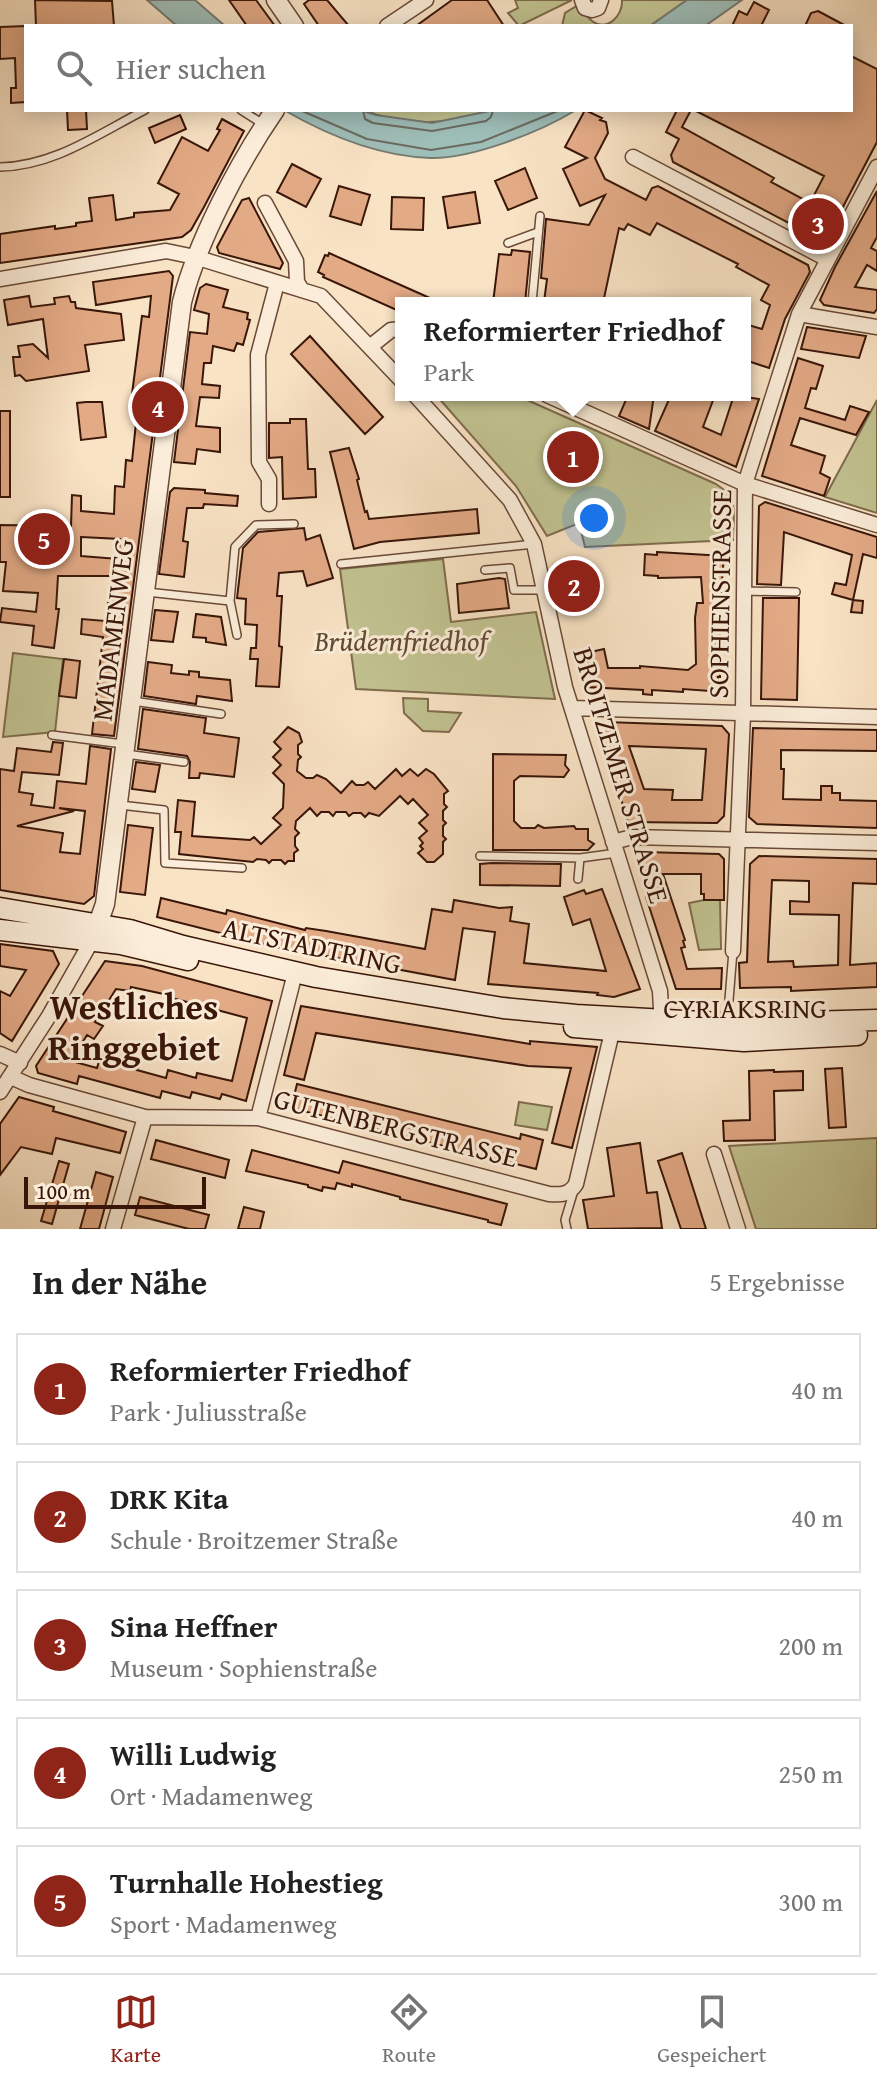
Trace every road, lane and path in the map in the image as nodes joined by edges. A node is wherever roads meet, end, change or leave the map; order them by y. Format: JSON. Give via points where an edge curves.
{"nodes":[{"id":1,"x":276,"y":0,"type":"edge"},
{"id":2,"x":426,"y":0,"type":"edge"},
{"id":3,"x":582,"y":0,"type":"edge"},
{"id":4,"x":601,"y":0,"type":"edge"},
{"id":5,"x":293,"y":24,"type":"edge"},
{"id":6,"x":390,"y":24,"type":"edge"},
{"id":7,"x":141,"y":112,"type":"edge"},
{"id":8,"x":251,"y":112,"type":"edge"},
{"id":9,"x":271,"y":116,"type":"edge"},
{"id":10,"x":633,"y":157,"type":"dead end"},
{"id":11,"x":0,"y":167,"type":"edge"},
{"id":12,"x":877,"y":167,"type":"edge"},
{"id":13,"x":265,"y":203,"type":"dead end"},
{"id":14,"x":540,"y":216,"type":"dead end"},
{"id":15,"x":538,"y":232,"type":"junction"},
{"id":16,"x":508,"y":243,"type":"dead end"},
{"id":17,"x":195,"y":257,"type":"junction"},
{"id":18,"x":827,"y":259,"type":"junction"},
{"id":19,"x":0,"y":279,"type":"edge"},
{"id":20,"x":277,"y":283,"type":"junction"},
{"id":21,"x":302,"y":290,"type":"junction"},
{"id":22,"x":533,"y":297,"type":"edge"},
{"id":23,"x":799,"y":314,"type":"junction"},
{"id":24,"x":877,"y":327,"type":"edge"},
{"id":25,"x":395,"y":330,"type":"edge"},
{"id":26,"x":371,"y":346,"type":"junction"},
{"id":27,"x":395,"y":373,"type":"edge"},
{"id":28,"x":420,"y":401,"type":"edge"},
{"id":29,"x":560,"y":401,"type":"edge"},
{"id":30,"x":745,"y":484,"type":"junction"},
{"id":31,"x":269,"y":504,"type":"dead end"},
{"id":32,"x":294,"y":524,"type":"dead end"},
{"id":33,"x":877,"y":525,"type":"edge"},
{"id":34,"x":534,"y":544,"type":"junction"},
{"id":35,"x":341,"y":564,"type":"dead end"},
{"id":36,"x":485,"y":570,"type":"dead end"},
{"id":37,"x":544,"y":590,"type":"junction"},
{"id":38,"x":145,"y":592,"type":"junction"},
{"id":39,"x":796,"y":592,"type":"dead end"},
{"id":40,"x":739,"y":597,"type":"junction"},
{"id":41,"x":230,"y":601,"type":"junction"},
{"id":42,"x":237,"y":635,"type":"dead end"},
{"id":43,"x":131,"y":701,"type":"junction"},
{"id":44,"x":572,"y":708,"type":"junction"},
{"id":45,"x":221,"y":714,"type":"dead end"},
{"id":46,"x":743,"y":714,"type":"junction"},
{"id":47,"x":877,"y":717,"type":"edge"},
{"id":48,"x":52,"y":735,"type":"dead end"},
{"id":49,"x":125,"y":749,"type":"junction"},
{"id":50,"x":184,"y":762,"type":"dead end"},
{"id":51,"x":118,"y":804,"type":"junction"},
{"id":52,"x":738,"y":839,"type":"junction"},
{"id":53,"x":877,"y":843,"type":"edge"},
{"id":54,"x":615,"y":847,"type":"junction"},
{"id":55,"x":480,"y":856,"type":"dead end"},
{"id":56,"x":580,"y":858,"type":"junction"},
{"id":57,"x":242,"y":868,"type":"dead end"},
{"id":58,"x":578,"y":879,"type":"dead end"},
{"id":59,"x":0,"y":908,"type":"edge"},
{"id":60,"x":0,"y":930,"type":"edge"},
{"id":61,"x":95,"y":933,"type":"junction"},
{"id":62,"x":733,"y":951,"type":"joint"},
{"id":63,"x":294,"y":978,"type":"junction"},
{"id":64,"x":729,"y":1000,"type":"dead end"},
{"id":65,"x":877,"y":1020,"type":"edge"},
{"id":66,"x":614,"y":1024,"type":"junction"},
{"id":67,"x":662,"y":1028,"type":"junction"},
{"id":68,"x":877,"y":1033,"type":"edge"},
{"id":69,"x":0,"y":1054,"type":"edge"},
{"id":70,"x":20,"y":1063,"type":"junction"},
{"id":71,"x":11,"y":1077,"type":"junction"},
{"id":72,"x":0,"y":1092,"type":"edge"},
{"id":73,"x":145,"y":1117,"type":"junction"},
{"id":74,"x":258,"y":1118,"type":"junction"},
{"id":75,"x":714,"y":1154,"type":"dead end"},
{"id":76,"x":576,"y":1184,"type":"junction"},
{"id":77,"x":113,"y":1229,"type":"edge"},
{"id":78,"x":567,"y":1229,"type":"edge"},
{"id":79,"x":738,"y":1229,"type":"edge"}],
"edges":[{"from":1,"to":5,"type":"street"},
{"from":2,"to":6,"type":"street"},
{"from":3,"to":4,"type":"street","via":[[592,10]]},
{"from":7,"to":11,"type":"lane","via":[[49,159]]},
{"from":8,"to":9,"type":"lane"},
{"from":9,"to":17,"type":"street","name":"MADAMENWEG"},
{"from":10,"to":18,"type":"street"},
{"from":12,"to":18,"type":"street","name":"SOPHIENSTRASSE"},
{"from":13,"to":21,"type":"street","via":[[296,261]]},
{"from":14,"to":15,"type":"lane"},
{"from":15,"to":16,"type":"lane"},
{"from":15,"to":22,"type":"lane"},
{"from":17,"to":19,"type":"street","via":[[166,251]]},
{"from":17,"to":20,"type":"street"},
{"from":17,"to":38,"type":"street","name":"MADAMENWEG","via":[[182,302]]},
{"from":18,"to":23,"type":"street","name":"SOPHIENSTRASSE"},
{"from":20,"to":21,"type":"street"},
{"from":20,"to":31,"type":"street","via":[[258,355],[259,462],[269,479]]},
{"from":21,"to":26,"type":"street","via":[[328,301]]},
{"from":23,"to":24,"type":"street"},
{"from":23,"to":30,"type":"street","name":"SOPHIENSTRASSE"},
{"from":25,"to":26,"type":"street"},
{"from":26,"to":27,"type":"street"},
{"from":28,"to":34,"type":"street","name":"BROITZEMER STRASSE","via":[[510,500]]},
{"from":29,"to":30,"type":"street"},
{"from":30,"to":33,"type":"street"},
{"from":30,"to":40,"type":"street","name":"SOPHIENSTRASSE"},
{"from":32,"to":41,"type":"lane","via":[[256,525],[235,547]]},
{"from":34,"to":35,"type":"lane"},
{"from":34,"to":37,"type":"street","name":"BROITZEMER STRASSE"},
{"from":36,"to":37,"type":"lane","via":[[510,568],[514,590]]},
{"from":37,"to":44,"type":"street","name":"BROITZEMER STRASSE"},
{"from":38,"to":41,"type":"lane"},
{"from":38,"to":43,"type":"street","name":"MADAMENWEG"},
{"from":39,"to":40,"type":"lane"},
{"from":40,"to":46,"type":"street","name":"SOPHIENSTRASSE"},
{"from":41,"to":42,"type":"lane"},
{"from":43,"to":45,"type":"lane"},
{"from":43,"to":49,"type":"street","name":"MADAMENWEG"},
{"from":44,"to":46,"type":"street"},
{"from":44,"to":54,"type":"street","name":"BROITZEMER STRASSE"},
{"from":46,"to":47,"type":"street"},
{"from":46,"to":52,"type":"street","name":"SOPHIENSTRASSE"},
{"from":48,"to":49,"type":"lane"},
{"from":49,"to":50,"type":"lane"},
{"from":49,"to":51,"type":"street","name":"MADAMENWEG"},
{"from":51,"to":57,"type":"lane","via":[[164,810],[165,863]]},
{"from":51,"to":61,"type":"street","name":"MADAMENWEG","via":[[105,904]]},
{"from":52,"to":53,"type":"street"},
{"from":52,"to":54,"type":"street","via":[[632,837]]},
{"from":52,"to":62,"type":"street","name":"SOPHIENSTRASSE"},
{"from":54,"to":56,"type":"lane","via":[[605,856]]},
{"from":54,"to":67,"type":"street","name":"BROITZEMER STRASSE","via":[[660,991]]},
{"from":55,"to":56,"type":"lane"},
{"from":56,"to":58,"type":"lane"},
{"from":59,"to":61,"type":"main road","name":"ALTSTADTRING"},
{"from":60,"to":61,"type":"main road","name":"ALTSTADTRING"},
{"from":61,"to":63,"type":"main road","name":"ALTSTADTRING","via":[[133,930]]},
{"from":61,"to":70,"type":"street","name":"MADAMENWEG"},
{"from":62,"to":64,"type":"lane","name":"SOPHIENSTRASSE"},
{"from":63,"to":66,"type":"main road","name":"ALTSTADTRING","via":[[450,1013]]},
{"from":63,"to":74,"type":"street"},
{"from":65,"to":67,"type":"main road","name":"CYRIAKSRING"},
{"from":66,"to":67,"type":"main road","name":"CYRIAKSRING"},
{"from":66,"to":76,"type":"street"},
{"from":67,"to":68,"type":"main road","name":"CYRIAKSRING","via":[[759,1041]]},
{"from":69,"to":70,"type":"street"},
{"from":70,"to":71,"type":"street","name":"MADAMENWEG"},
{"from":71,"to":72,"type":"street","name":"MADAMENWEG"},
{"from":71,"to":73,"type":"street","name":"GUTENBERGSTRASSE"},
{"from":73,"to":74,"type":"street","name":"GUTENBERGSTRASSE"},
{"from":73,"to":77,"type":"street"},
{"from":74,"to":76,"type":"street","name":"GUTENBERGSTRASSE","via":[[549,1194],[565,1194]]},
{"from":75,"to":79,"type":"street"},
{"from":76,"to":78,"type":"lane"}]}
